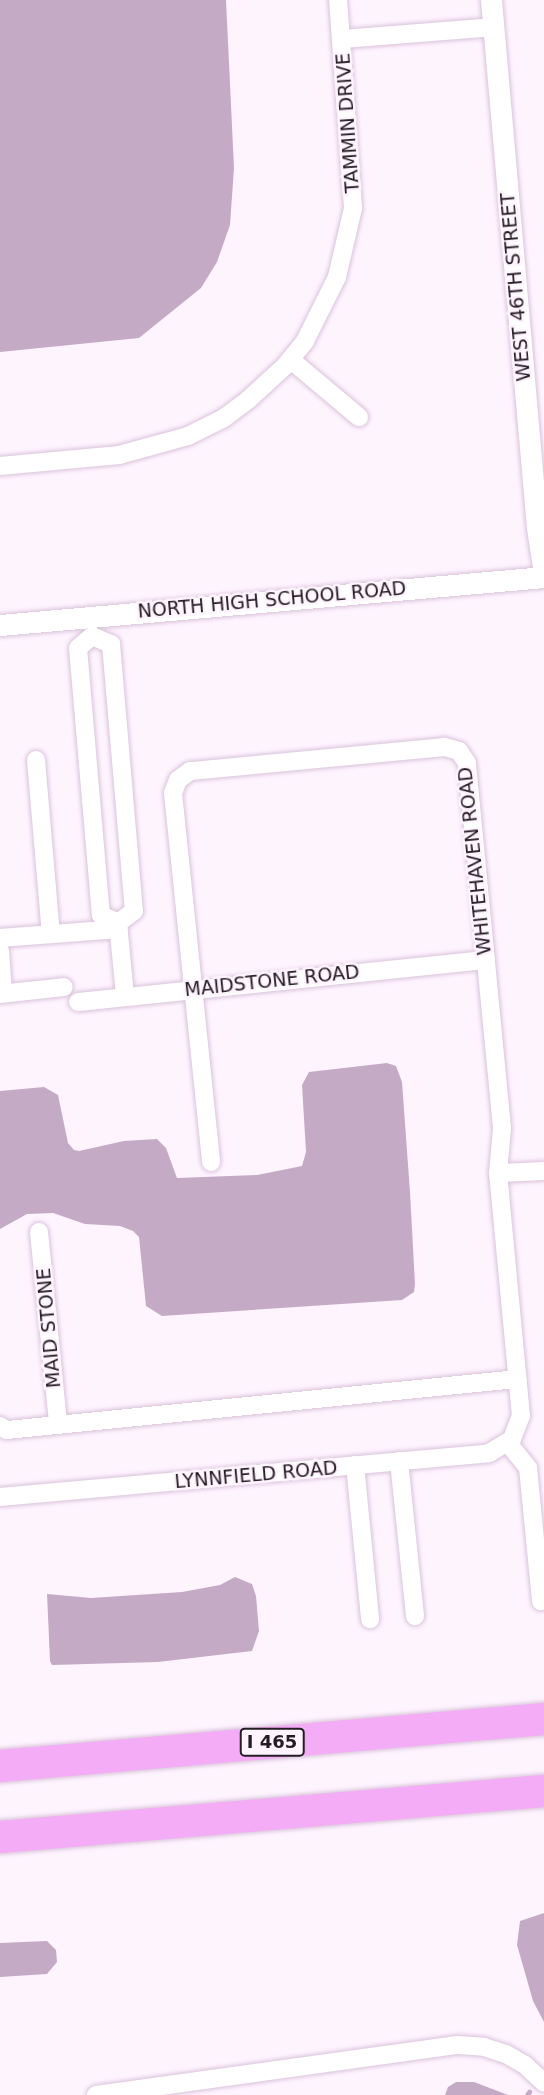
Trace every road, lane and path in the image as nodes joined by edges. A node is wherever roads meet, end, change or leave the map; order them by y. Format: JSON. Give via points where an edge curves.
{"nodes":[{"id":1,"x":338,"y":0,"type":"edge"},
{"id":2,"x":491,"y":0,"type":"edge"},
{"id":3,"x":493,"y":27,"type":"junction"},
{"id":4,"x":342,"y":39,"type":"junction"},
{"id":5,"x":291,"y":360,"type":"junction"},
{"id":6,"x":359,"y":417,"type":"dead end"},
{"id":7,"x":0,"y":466,"type":"edge"},
{"id":8,"x":544,"y":575,"type":"edge"},
{"id":9,"x":0,"y":625,"type":"edge"},
{"id":10,"x":91,"y":626,"type":"junction"},
{"id":11,"x":36,"y":760,"type":"dead end"},
{"id":12,"x":121,"y":776,"type":"junction"},
{"id":13,"x":90,"y":778,"type":"junction"},
{"id":14,"x":118,"y":926,"type":"junction"},
{"id":15,"x":51,"y":934,"type":"junction"},
{"id":16,"x":0,"y":938,"type":"edge"},
{"id":17,"x":0,"y":951,"type":"edge"},
{"id":18,"x":486,"y":960,"type":"junction"},
{"id":19,"x":64,"y":987,"type":"dead end"},
{"id":20,"x":193,"y":989,"type":"junction"},
{"id":21,"x":1,"y":993,"type":"edge"},
{"id":22,"x":125,"y":996,"type":"junction"},
{"id":23,"x":78,"y":1002,"type":"dead end"},
{"id":24,"x":211,"y":1162,"type":"dead end"},
{"id":25,"x":544,"y":1171,"type":"edge"},
{"id":26,"x":498,"y":1174,"type":"junction"},
{"id":27,"x":39,"y":1232,"type":"dead end"},
{"id":28,"x":517,"y":1379,"type":"junction"},
{"id":29,"x":58,"y":1424,"type":"junction"},
{"id":30,"x":0,"y":1426,"type":"edge"},
{"id":31,"x":508,"y":1443,"type":"junction"},
{"id":32,"x":399,"y":1461,"type":"junction"},
{"id":33,"x":355,"y":1465,"type":"junction"},
{"id":34,"x":0,"y":1497,"type":"edge"},
{"id":35,"x":541,"y":1601,"type":"dead end"},
{"id":36,"x":415,"y":1616,"type":"dead end"},
{"id":37,"x":370,"y":1619,"type":"dead end"},
{"id":38,"x":544,"y":1719,"type":"edge"},
{"id":39,"x":0,"y":1766,"type":"edge"},
{"id":40,"x":544,"y":1791,"type":"edge"},
{"id":41,"x":0,"y":1837,"type":"edge"},
{"id":42,"x":538,"y":2076,"type":"edge"},
{"id":43,"x":96,"y":2095,"type":"edge"}],
"edges":[{"from":1,"to":4,"type":"street","name":"TAMMIN DRIVE"},
{"from":2,"to":3,"type":"street","name":"WEST 46TH STREET"},
{"from":3,"to":4,"type":"street"},
{"from":3,"to":8,"type":"street","name":"WEST 46TH STREET"},
{"from":4,"to":5,"type":"street","name":"TAMMIN DRIVE","via":[[354,191],[350,230],[327,303]]},
{"from":5,"to":6,"type":"street"},
{"from":5,"to":7,"type":"street","name":"TAMMIN DRIVE","via":[[243,404],[210,426],[158,446],[111,456]]},
{"from":8,"to":10,"type":"street","name":"NORTH HIGH SCHOOL ROAD"},
{"from":9,"to":10,"type":"street","name":"NORTH HIGH SCHOOL ROAD"},
{"from":10,"to":12,"type":"street","via":[[111,644]]},
{"from":10,"to":13,"type":"street","via":[[78,648]]},
{"from":11,"to":15,"type":"street"},
{"from":12,"to":13,"type":"street"},
{"from":12,"to":14,"type":"street","via":[[134,911]]},
{"from":13,"to":14,"type":"street","via":[[101,915]]},
{"from":14,"to":15,"type":"street"},
{"from":14,"to":22,"type":"street"},
{"from":15,"to":16,"type":"street"},
{"from":17,"to":21,"type":"street"},
{"from":18,"to":20,"type":"street","name":"MAIDSTONE ROAD"},
{"from":18,"to":20,"type":"street","name":"WHITEHAVEN ROAD","via":[[467,763],[459,751],[445,747],[190,771],[178,780],[173,793]]},
{"from":18,"to":26,"type":"street","name":"WHITEHAVEN ROAD","via":[[502,1128]]},
{"from":19,"to":21,"type":"street"},
{"from":20,"to":22,"type":"street","name":"MAIDSTONE ROAD"},
{"from":20,"to":24,"type":"street"},
{"from":22,"to":23,"type":"street"},
{"from":25,"to":26,"type":"street"},
{"from":26,"to":28,"type":"street","name":"WHITEHAVEN ROAD"},
{"from":27,"to":29,"type":"street","name":"MAID STONE"},
{"from":28,"to":29,"type":"street"},
{"from":28,"to":31,"type":"street","name":"WHITEHAVEN ROAD","via":[[521,1416]]},
{"from":29,"to":30,"type":"street","via":[[7,1430]]},
{"from":31,"to":32,"type":"street","name":"LYNNFIELD ROAD","via":[[488,1453]]},
{"from":31,"to":35,"type":"street","via":[[528,1468]]},
{"from":32,"to":33,"type":"street","name":"LYNNFIELD ROAD"},
{"from":32,"to":36,"type":"street"},
{"from":33,"to":34,"type":"street","name":"LYNNFIELD ROAD"},
{"from":33,"to":37,"type":"street"},
{"from":38,"to":39,"type":"highway","number":"I 465"},
{"from":40,"to":41,"type":"highway"},
{"from":42,"to":43,"type":"street","via":[[502,2053],[458,2045]]}]}
